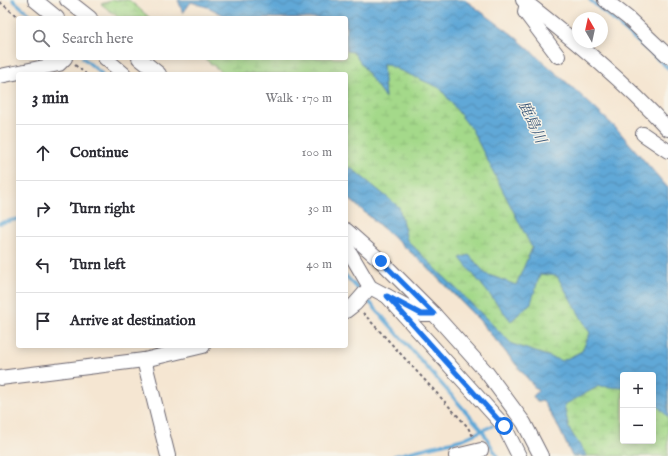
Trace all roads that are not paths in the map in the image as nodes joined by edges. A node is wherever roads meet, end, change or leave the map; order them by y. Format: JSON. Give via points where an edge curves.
{"nodes":[{"id":1,"x":35,"y":0,"type":"edge"},
{"id":2,"x":67,"y":0,"type":"edge"},
{"id":3,"x":605,"y":0,"type":"edge"},
{"id":4,"x":525,"y":1,"type":"edge"},
{"id":5,"x":54,"y":16,"type":"edge"},
{"id":6,"x":87,"y":16,"type":"edge"},
{"id":7,"x":558,"y":56,"type":"dead end"},
{"id":8,"x":668,"y":56,"type":"edge"},
{"id":9,"x":63,"y":60,"type":"edge"},
{"id":10,"x":107,"y":60,"type":"edge"},
{"id":11,"x":142,"y":60,"type":"edge"},
{"id":12,"x":20,"y":72,"type":"edge"},
{"id":13,"x":122,"y":72,"type":"edge"},
{"id":14,"x":156,"y":72,"type":"edge"},
{"id":15,"x":16,"y":73,"type":"edge"},
{"id":16,"x":0,"y":76,"type":"edge"},
{"id":17,"x":668,"y":129,"type":"edge"},
{"id":18,"x":644,"y":134,"type":"dead end"},
{"id":19,"x":668,"y":151,"type":"edge"},
{"id":20,"x":348,"y":232,"type":"edge"},
{"id":21,"x":348,"y":249,"type":"edge"},
{"id":22,"x":348,"y":260,"type":"edge"},
{"id":23,"x":359,"y":268,"type":"junction"},
{"id":24,"x":370,"y":287,"type":"junction"},
{"id":25,"x":387,"y":296,"type":"junction"},
{"id":26,"x":351,"y":308,"type":"edge"},
{"id":27,"x":434,"y":314,"type":"junction"},
{"id":28,"x":195,"y":348,"type":"edge"},
{"id":29,"x":144,"y":360,"type":"junction"},
{"id":30,"x":0,"y":378,"type":"edge"},
{"id":31,"x":478,"y":445,"type":"road end"},
{"id":32,"x":168,"y":456,"type":"edge"},
{"id":33,"x":456,"y":456,"type":"edge"},
{"id":34,"x":519,"y":456,"type":"edge"},
{"id":35,"x":541,"y":456,"type":"edge"}],
"edges":[{"from":1,"to":5,"type":"street"},
{"from":2,"to":6,"type":"street"},
{"from":3,"to":8,"type":"street"},
{"from":4,"to":7,"type":"street","via":[[525,12]]},
{"from":4,"to":17,"type":"street","via":[[583,48]]},
{"from":9,"to":12,"type":"street","via":[[59,64]]},
{"from":10,"to":13,"type":"street"},
{"from":11,"to":14,"type":"street"},
{"from":15,"to":16,"type":"street"},
{"from":18,"to":19,"type":"street"},
{"from":20,"to":27,"type":"street"},
{"from":21,"to":23,"type":"street"},
{"from":22,"to":23,"type":"street"},
{"from":23,"to":24,"type":"street"},
{"from":24,"to":25,"type":"street"},
{"from":24,"to":26,"type":"street"},
{"from":25,"to":27,"type":"street","via":[[421,314]]},
{"from":25,"to":34,"type":"street","via":[[504,426]]},
{"from":27,"to":35,"type":"street","via":[[524,423]]},
{"from":28,"to":29,"type":"street"},
{"from":29,"to":30,"type":"street"},
{"from":29,"to":32,"type":"street"},
{"from":31,"to":33,"type":"street"}]}
